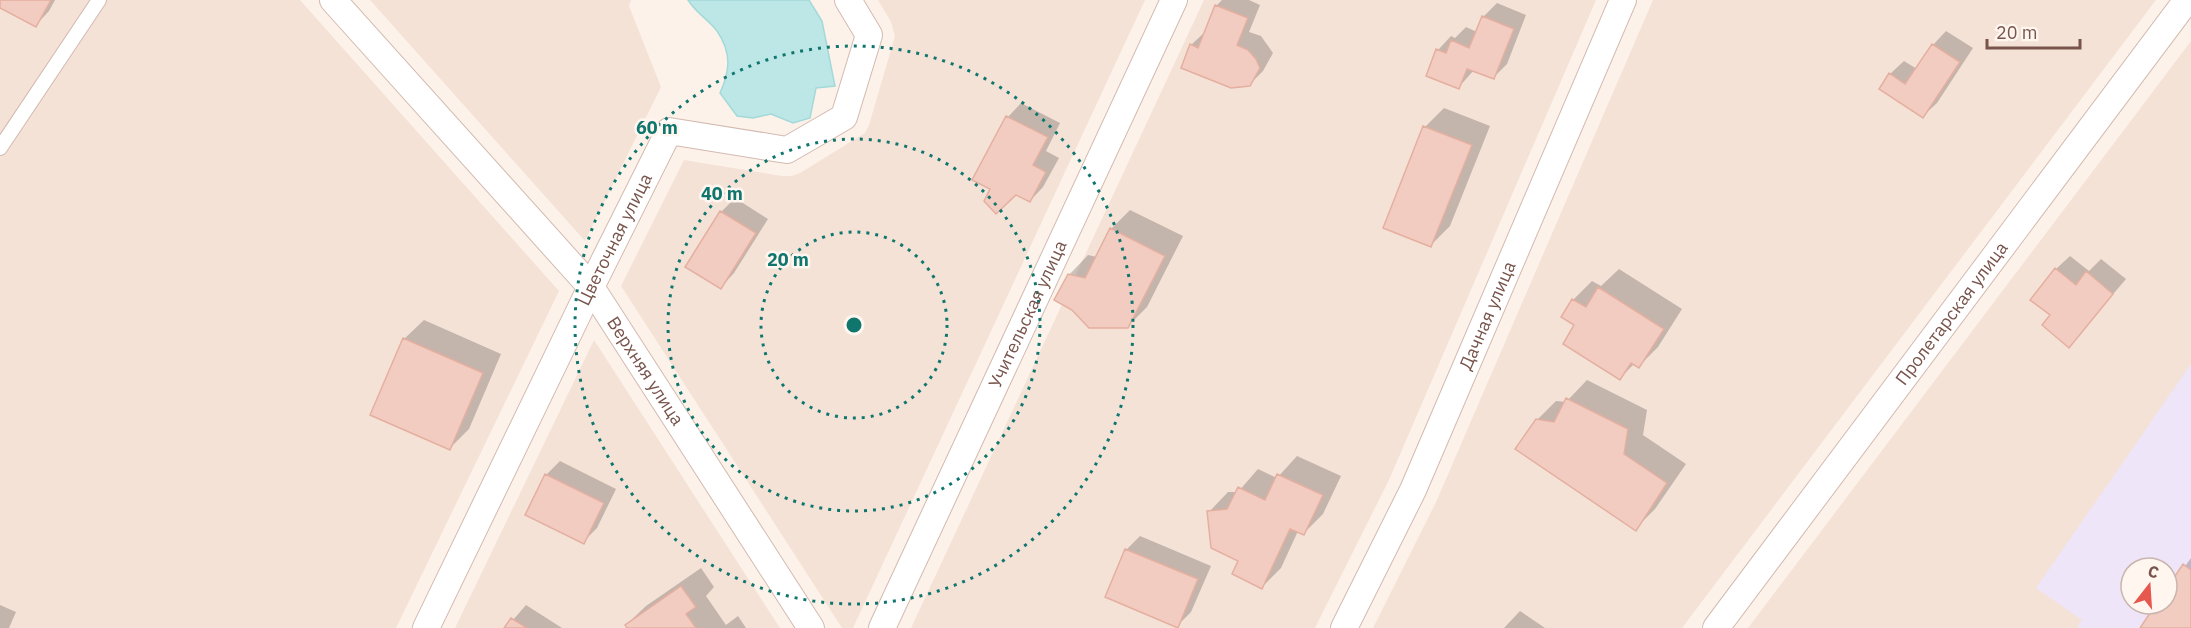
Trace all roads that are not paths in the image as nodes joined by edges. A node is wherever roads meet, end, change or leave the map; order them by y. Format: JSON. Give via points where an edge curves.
{"nodes":[{"id":1,"x":99,"y":0,"type":"edge"},
{"id":2,"x":333,"y":0,"type":"edge"},
{"id":3,"x":848,"y":0,"type":"edge"},
{"id":4,"x":1174,"y":0,"type":"edge"},
{"id":5,"x":1623,"y":0,"type":"edge"},
{"id":6,"x":2187,"y":0,"type":"edge"},
{"id":7,"x":0,"y":148,"type":"edge"},
{"id":8,"x":591,"y":287,"type":"junction"},
{"id":9,"x":426,"y":628,"type":"edge"},
{"id":10,"x":811,"y":628,"type":"edge"},
{"id":11,"x":882,"y":628,"type":"edge"},
{"id":12,"x":1344,"y":628,"type":"edge"},
{"id":13,"x":1716,"y":628,"type":"edge"}],
"edges":[{"from":1,"to":7,"type":"lane"},
{"from":2,"to":8,"type":"street","name":"Верхняя улица"},
{"from":3,"to":8,"type":"street","name":"Цветочная улица","via":[[869,35],[844,117],[787,150],[669,131]]},
{"from":4,"to":11,"type":"street","name":"Учительская улица"},
{"from":5,"to":12,"type":"street","name":"Дачная улица","via":[[1413,490]]},
{"from":6,"to":13,"type":"street","name":"Пролетарская улица"},
{"from":8,"to":9,"type":"street","name":"Цветочная улица"},
{"from":8,"to":10,"type":"street","name":"Верхняя улица"}]}
